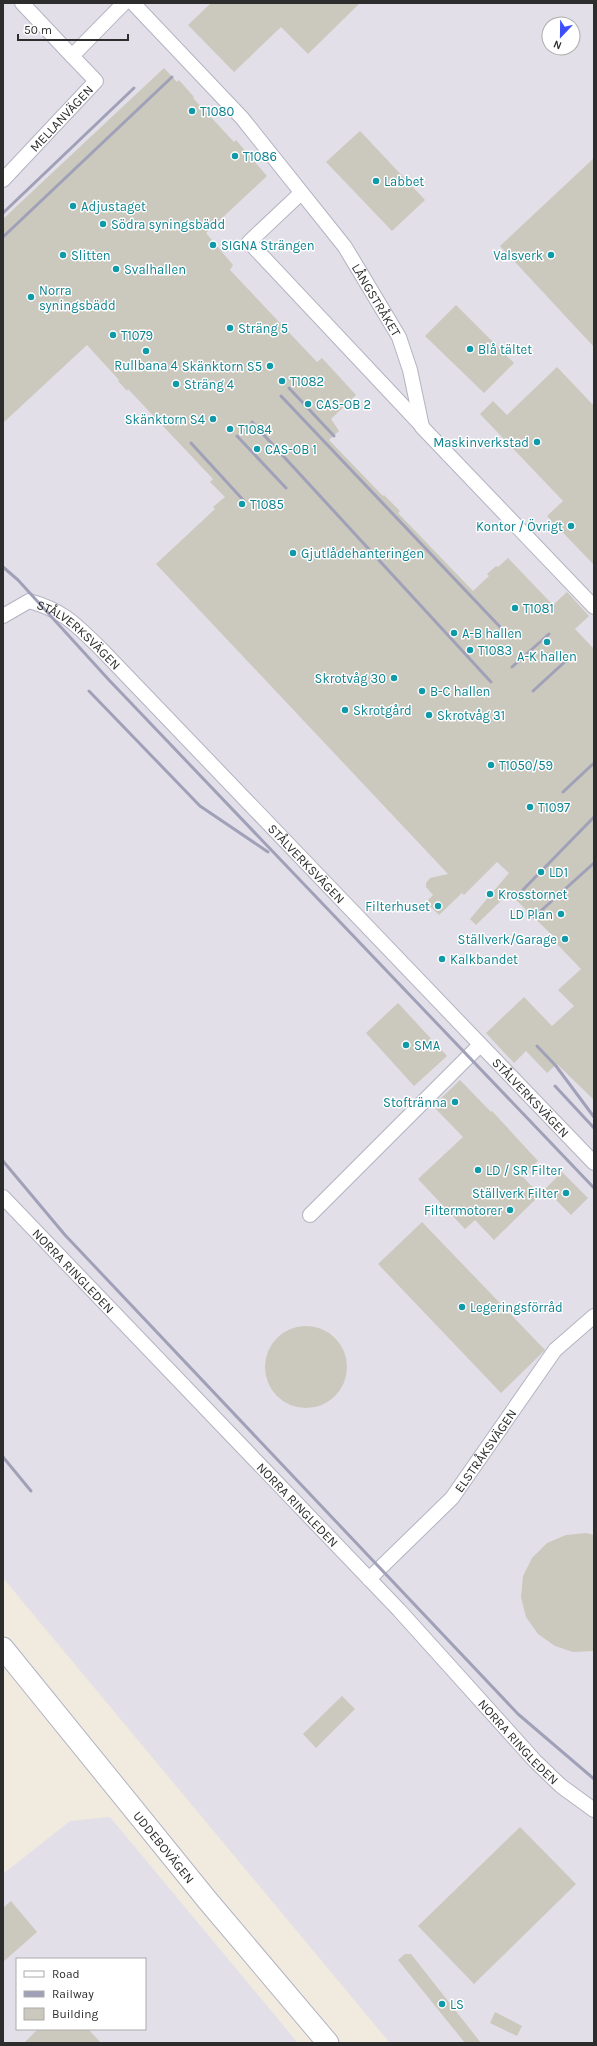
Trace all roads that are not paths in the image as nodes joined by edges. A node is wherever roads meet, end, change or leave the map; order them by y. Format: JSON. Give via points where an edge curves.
{"nodes":[{"id":1,"x":22,"y":3,"type":"edge"},
{"id":2,"x":124,"y":3,"type":"edge"},
{"id":3,"x":133,"y":3,"type":"edge"},
{"id":4,"x":72,"y":56,"type":"junction"},
{"id":5,"x":3,"y":180,"type":"edge"},
{"id":6,"x":301,"y":193,"type":"junction"},
{"id":7,"x":422,"y":426,"type":"junction"},
{"id":8,"x":594,"y":607,"type":"edge"},
{"id":9,"x":3,"y":616,"type":"edge"},
{"id":10,"x":480,"y":1045,"type":"junction"},
{"id":11,"x":594,"y":1163,"type":"edge"},
{"id":12,"x":3,"y":1197,"type":"edge"},
{"id":13,"x":310,"y":1215,"type":"dead end"},
{"id":14,"x":594,"y":1316,"type":"edge"},
{"id":15,"x":369,"y":1578,"type":"junction"},
{"id":16,"x":3,"y":1648,"type":"edge"},
{"id":17,"x":594,"y":1810,"type":"edge"},
{"id":18,"x":328,"y":2043,"type":"edge"}],
"edges":[{"from":1,"to":4,"type":"street"},
{"from":2,"to":4,"type":"street"},
{"from":3,"to":6,"type":"street","name":"LÅNGSTRÅKET","via":[[242,118]]},
{"from":4,"to":5,"type":"street","name":"MELLANVÄGEN","via":[[96,81]]},
{"from":6,"to":7,"type":"street","name":"LÅNGSTRÅKET","via":[[345,247],[399,337],[410,370]]},
{"from":6,"to":7,"type":"street","via":[[249,242]]},
{"from":7,"to":8,"type":"street"},
{"from":9,"to":10,"type":"street","name":"STÅLVERKSVÄGEN","via":[[29,602],[48,606],[71,620]]},
{"from":10,"to":11,"type":"street","name":"STÅLVERKSVÄGEN"},
{"from":10,"to":13,"type":"street"},
{"from":12,"to":15,"type":"street","name":"NORRA RINGLEDEN"},
{"from":14,"to":15,"type":"street","name":"ELSTRÅKSVÄGEN","via":[[555,1350],[452,1498]]},
{"from":15,"to":17,"type":"street","name":"NORRA RINGLEDEN","via":[[535,1761],[561,1786]]},
{"from":16,"to":18,"type":"street","name":"UDDEBOVÄGEN","via":[[208,1901]]}]}
